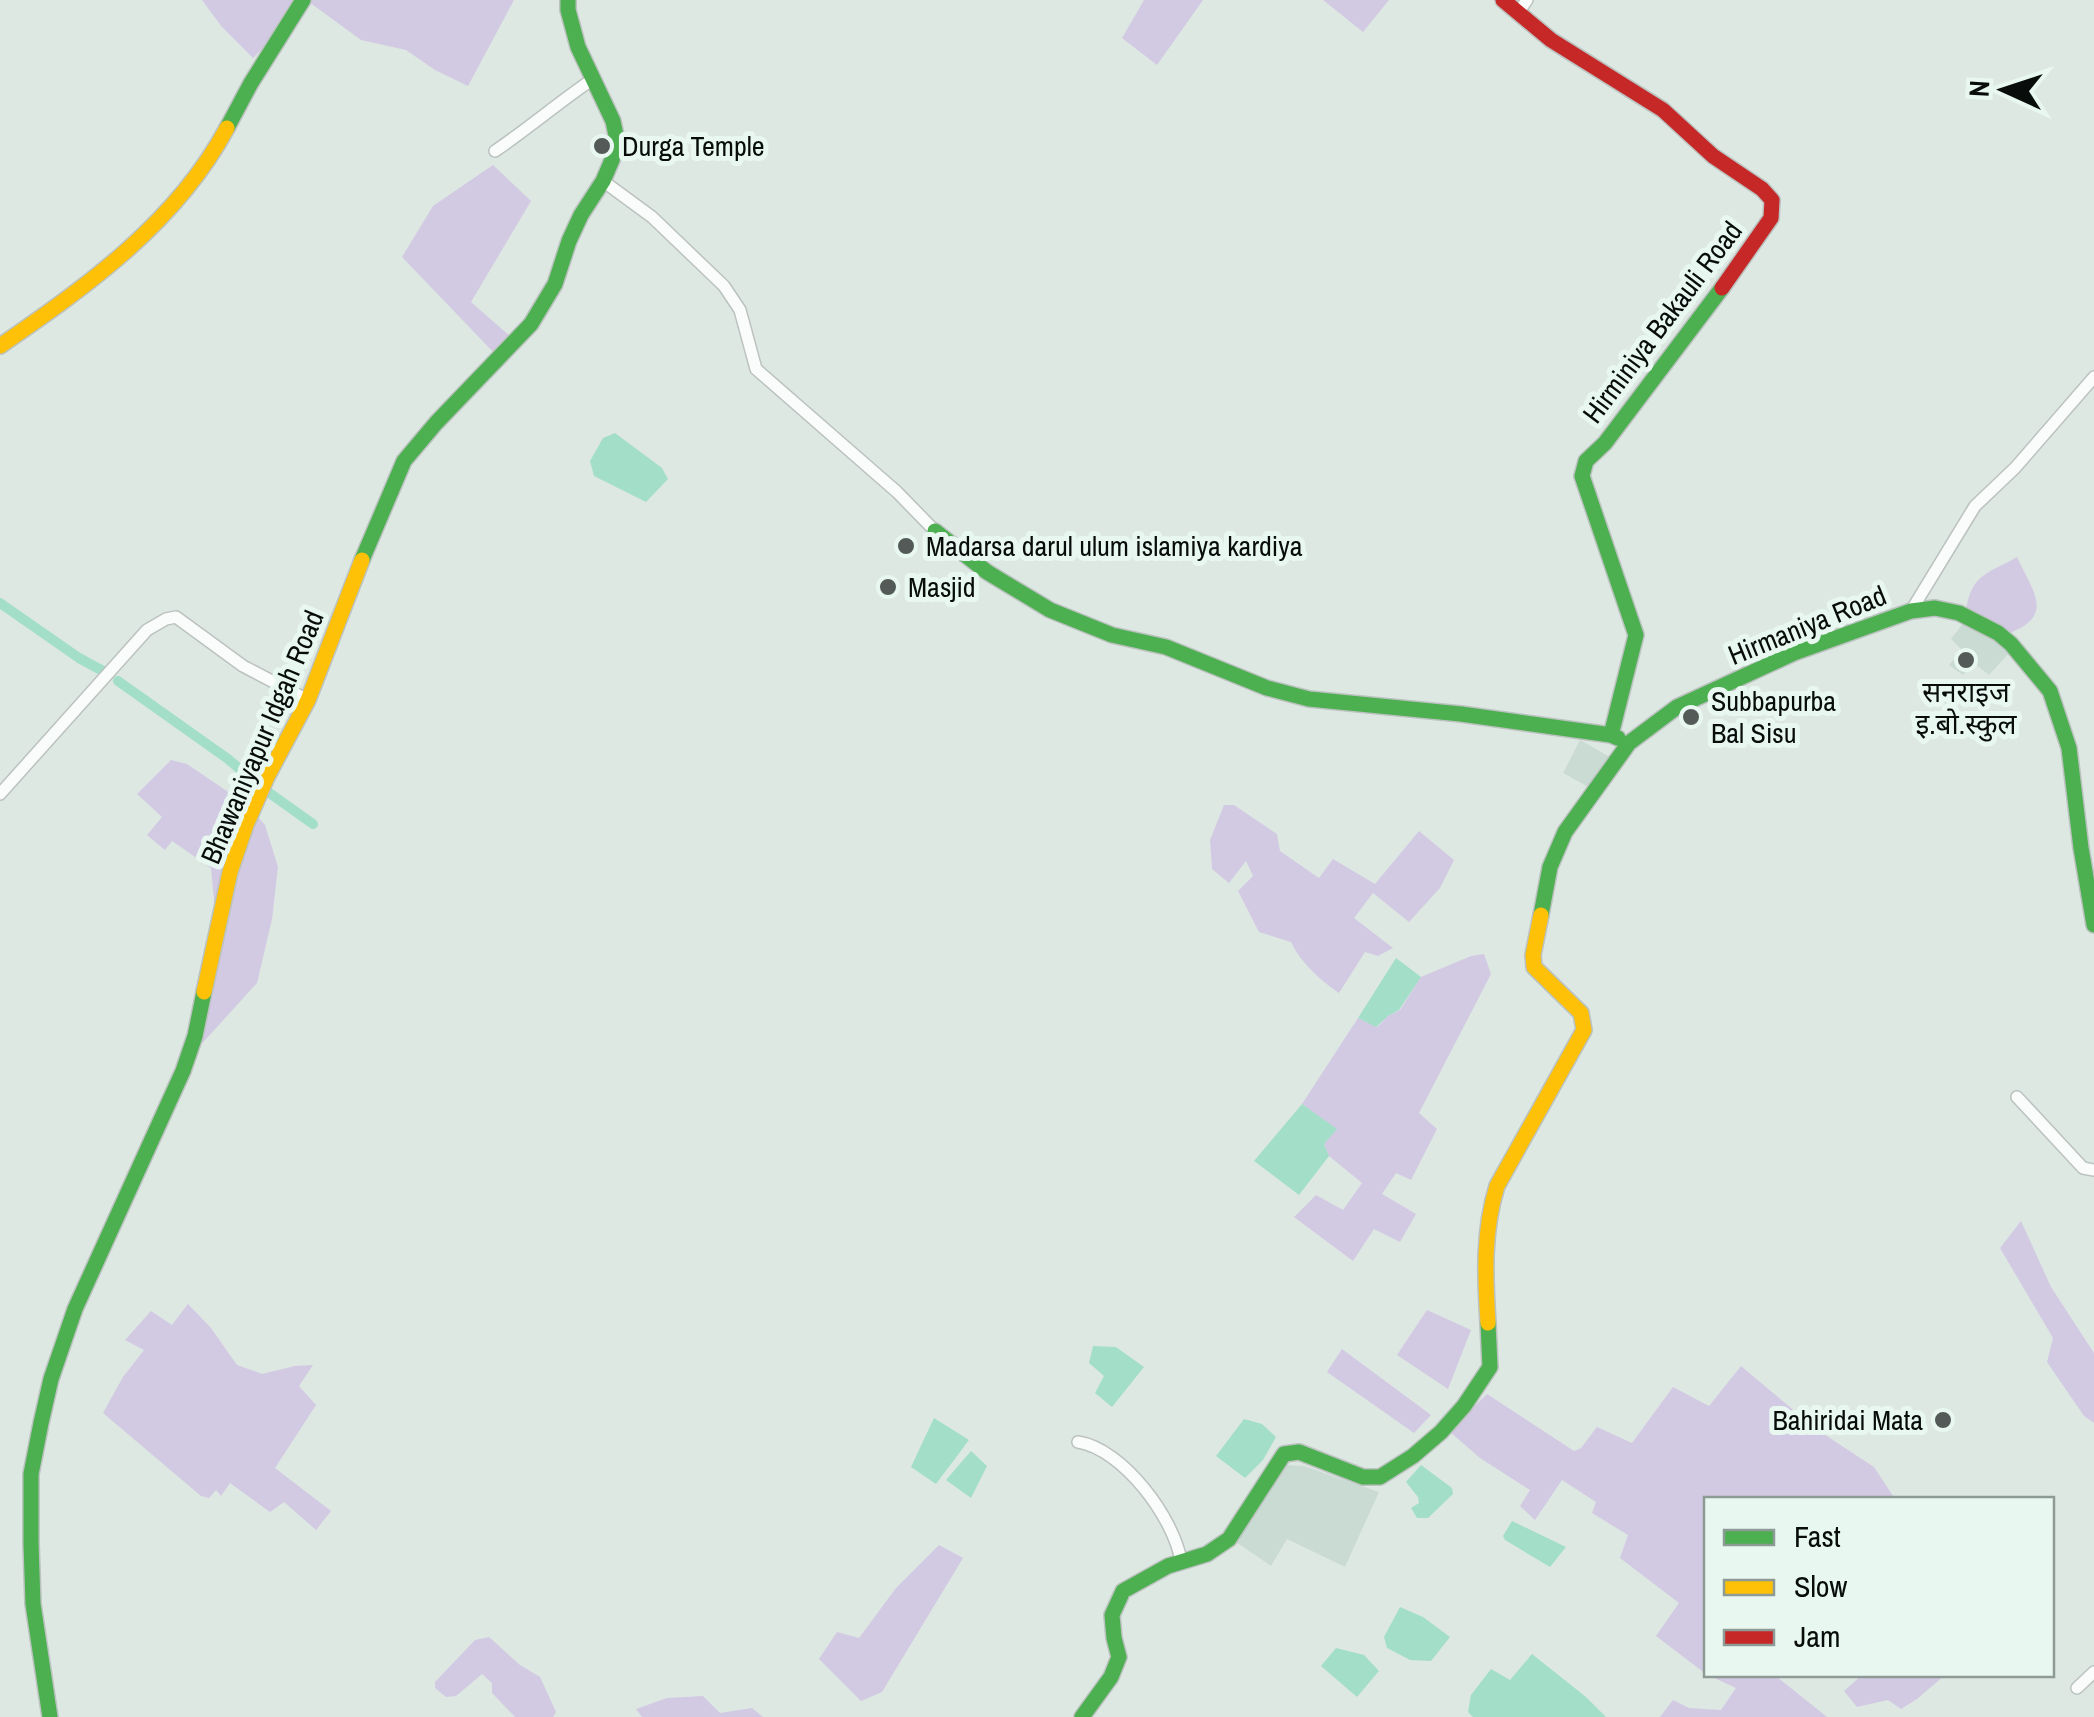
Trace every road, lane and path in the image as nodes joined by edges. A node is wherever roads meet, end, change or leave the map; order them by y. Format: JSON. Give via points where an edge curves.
{"nodes":[{"id":1,"x":303,"y":0,"type":"edge"},
{"id":2,"x":568,"y":0,"type":"edge"},
{"id":3,"x":1503,"y":0,"type":"edge"},
{"id":4,"x":1522,"y":7,"type":"edge"},
{"id":5,"x":594,"y":79,"type":"junction"},
{"id":6,"x":495,"y":152,"type":"dead end"},
{"id":7,"x":603,"y":181,"type":"junction"},
{"id":8,"x":0,"y":346,"type":"edge"},
{"id":9,"x":2094,"y":376,"type":"edge"},
{"id":10,"x":935,"y":531,"type":"joint"},
{"id":11,"x":1911,"y":611,"type":"junction"},
{"id":12,"x":308,"y":700,"type":"junction"},
{"id":13,"x":1611,"y":735,"type":"junction"},
{"id":14,"x":1629,"y":743,"type":"junction"},
{"id":15,"x":0,"y":794,"type":"edge"},
{"id":16,"x":2094,"y":925,"type":"edge"},
{"id":17,"x":2017,"y":1096,"type":"dead end"},
{"id":18,"x":2094,"y":1170,"type":"edge"},
{"id":19,"x":1078,"y":1442,"type":"dead end"},
{"id":20,"x":1181,"y":1561,"type":"junction"},
{"id":21,"x":2094,"y":1672,"type":"edge"},
{"id":22,"x":2077,"y":1688,"type":"dead end"},
{"id":23,"x":50,"y":1717,"type":"edge"},
{"id":24,"x":1082,"y":1717,"type":"edge"}],
"edges":[{"from":1,"to":8,"type":"street","via":[[202,169],[166,213],[103,272]]},
{"from":2,"to":5,"type":"street","name":"Bhawaniyapur Idgah Road","via":[[578,47]]},
{"from":3,"to":4,"type":"street","name":"Hirminiya Bakauli Road"},
{"from":4,"to":13,"type":"street","name":"Hirminiya Bakauli Road","via":[[1550,40],[1663,110],[1772,200],[1771,218],[1711,304],[1586,461],[1582,476],[1636,636]]},
{"from":5,"to":6,"type":"street"},
{"from":5,"to":7,"type":"street","name":"Bhawaniyapur Idgah Road","via":[[617,140]]},
{"from":7,"to":10,"type":"street","via":[[724,286],[740,310],[756,369]]},
{"from":7,"to":12,"type":"street","name":"Bhawaniyapur Idgah Road","via":[[531,324],[404,462]]},
{"from":9,"to":11,"type":"street","via":[[1976,506]]},
{"from":10,"to":13,"type":"street","via":[[1050,610],[1112,635],[1166,646],[1267,688]]},
{"from":11,"to":14,"type":"street","name":"Hirmaniya Road","via":[[1694,699]]},
{"from":11,"to":16,"type":"street","name":"Hirmaniya Road","via":[[1959,613],[1998,633],[2050,691],[2069,748]]},
{"from":12,"to":15,"type":"street","via":[[243,666],[188,623],[166,619],[147,630]]},
{"from":12,"to":23,"type":"street","name":"Bhawaniyapur Idgah Road","via":[[246,824],[183,1071],[75,1309],[51,1379],[31,1474],[33,1604]]},
{"from":13,"to":14,"type":"street"},
{"from":14,"to":20,"type":"street","name":"Hirmaniya Road","via":[[1565,832],[1550,866],[1534,967],[1581,1013],[1584,1030],[1489,1212],[1490,1367],[1441,1432],[1380,1478],[1299,1452],[1284,1454],[1229,1539]]},
{"from":17,"to":18,"type":"street","via":[[2083,1168]]},
{"from":19,"to":20,"type":"street","via":[[1096,1446],[1150,1496],[1178,1543]]},
{"from":20,"to":24,"type":"street","name":"Hirmaniya Road","via":[[1123,1590],[1112,1615],[1119,1658]]},
{"from":21,"to":22,"type":"street"}]}
